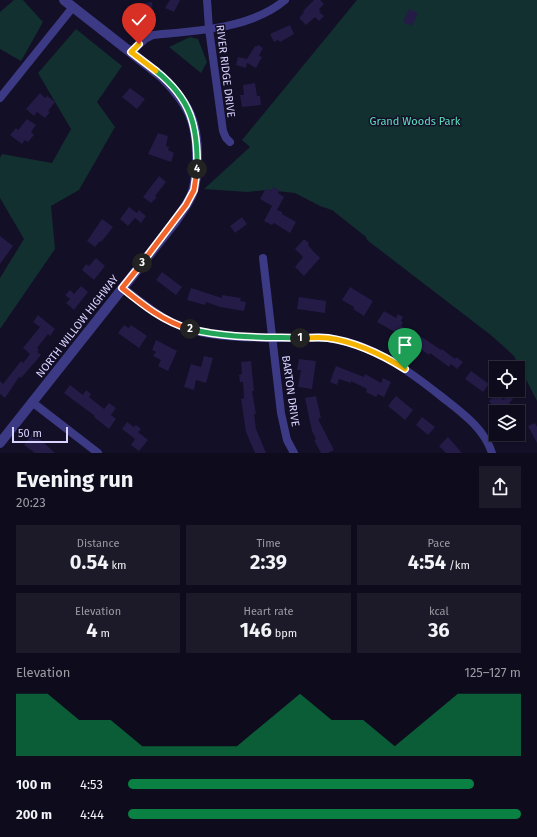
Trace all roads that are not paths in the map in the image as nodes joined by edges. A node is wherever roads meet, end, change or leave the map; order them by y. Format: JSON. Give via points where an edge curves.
{"nodes":[{"id":1,"x":64,"y":0,"type":"edge"},
{"id":2,"x":207,"y":0,"type":"edge"},
{"id":3,"x":285,"y":0,"type":"edge"},
{"id":4,"x":73,"y":7,"type":"junction"},
{"id":5,"x":209,"y":29,"type":"junction"},
{"id":6,"x":131,"y":52,"type":"junction"},
{"id":7,"x":0,"y":98,"type":"edge"},
{"id":8,"x":230,"y":142,"type":"dead end"},
{"id":9,"x":263,"y":258,"type":"dead end"},
{"id":10,"x":122,"y":288,"type":"junction"},
{"id":11,"x":273,"y":337,"type":"junction"},
{"id":12,"x":32,"y":402,"type":"junction"},
{"id":13,"x":2,"y":437,"type":"edge"},
{"id":14,"x":98,"y":453,"type":"edge"},
{"id":15,"x":294,"y":453,"type":"edge"},
{"id":16,"x":492,"y":453,"type":"edge"}],
"edges":[{"from":1,"to":4,"type":"street","name":"NORTH WILLOW HIGHWAY"},
{"from":2,"to":5,"type":"street","name":"RIVER RIDGE DRIVE"},
{"from":3,"to":5,"type":"street","via":[[274,9],[250,19]]},
{"from":4,"to":6,"type":"street","name":"NORTH WILLOW HIGHWAY"},
{"from":4,"to":7,"type":"street"},
{"from":5,"to":6,"type":"street","via":[[153,35]]},
{"from":5,"to":8,"type":"street","name":"RIVER RIDGE DRIVE","via":[[223,131]]},
{"from":6,"to":10,"type":"street","name":"NORTH WILLOW HIGHWAY","via":[[161,76],[185,104],[195,128],[197,169],[194,190],[186,205]]},
{"from":9,"to":11,"type":"street","name":"BARTON DRIVE"},
{"from":10,"to":11,"type":"street","via":[[165,319],[180,326],[204,333]]},
{"from":10,"to":12,"type":"street","name":"NORTH WILLOW HIGHWAY"},
{"from":11,"to":15,"type":"street","name":"BARTON DRIVE","via":[[284,428]]},
{"from":11,"to":16,"type":"street","via":[[328,338],[380,354],[405,369],[464,414],[481,432]]},
{"from":12,"to":13,"type":"street","name":"NORTH WILLOW HIGHWAY"},
{"from":12,"to":14,"type":"street"}]}
